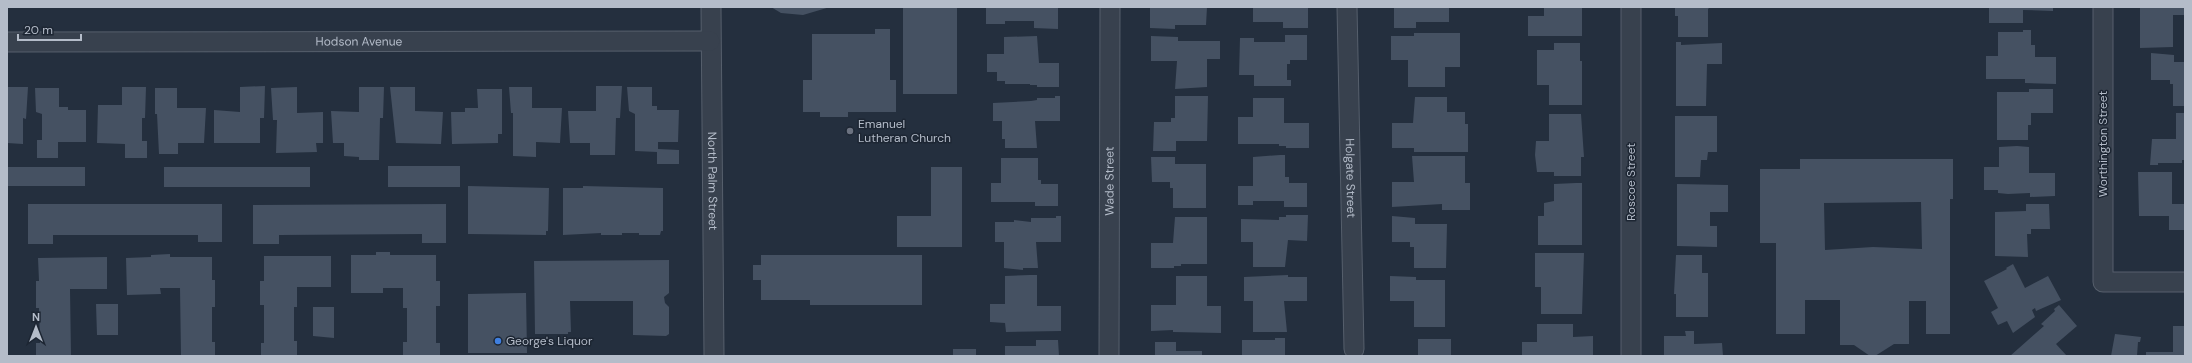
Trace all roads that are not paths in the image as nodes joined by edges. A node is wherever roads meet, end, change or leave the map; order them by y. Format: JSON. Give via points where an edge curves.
{"nodes":[{"id":1,"x":711,"y":7,"type":"edge"},
{"id":2,"x":1110,"y":7,"type":"edge"},
{"id":3,"x":1347,"y":7,"type":"edge"},
{"id":4,"x":1631,"y":7,"type":"edge"},
{"id":5,"x":2103,"y":7,"type":"edge"},
{"id":6,"x":710,"y":41,"type":"junction"},
{"id":7,"x":7,"y":42,"type":"edge"},
{"id":8,"x":2185,"y":282,"type":"edge"},
{"id":9,"x":1354,"y":349,"type":"dead end"},
{"id":10,"x":714,"y":356,"type":"edge"},
{"id":11,"x":1109,"y":356,"type":"edge"},
{"id":12,"x":1631,"y":356,"type":"edge"}],
"edges":[{"from":1,"to":6,"type":"street","name":"North Palm Street"},
{"from":2,"to":11,"type":"street","name":"Wade Street"},
{"from":3,"to":9,"type":"street","name":"Holgate Street"},
{"from":4,"to":12,"type":"street","name":"Roscoe Street"},
{"from":5,"to":8,"type":"street","name":"Worthington Street","via":[[2103,282]]},
{"from":6,"to":7,"type":"street","name":"Hodson Avenue"},
{"from":6,"to":10,"type":"street","name":"North Palm Street"}]}
